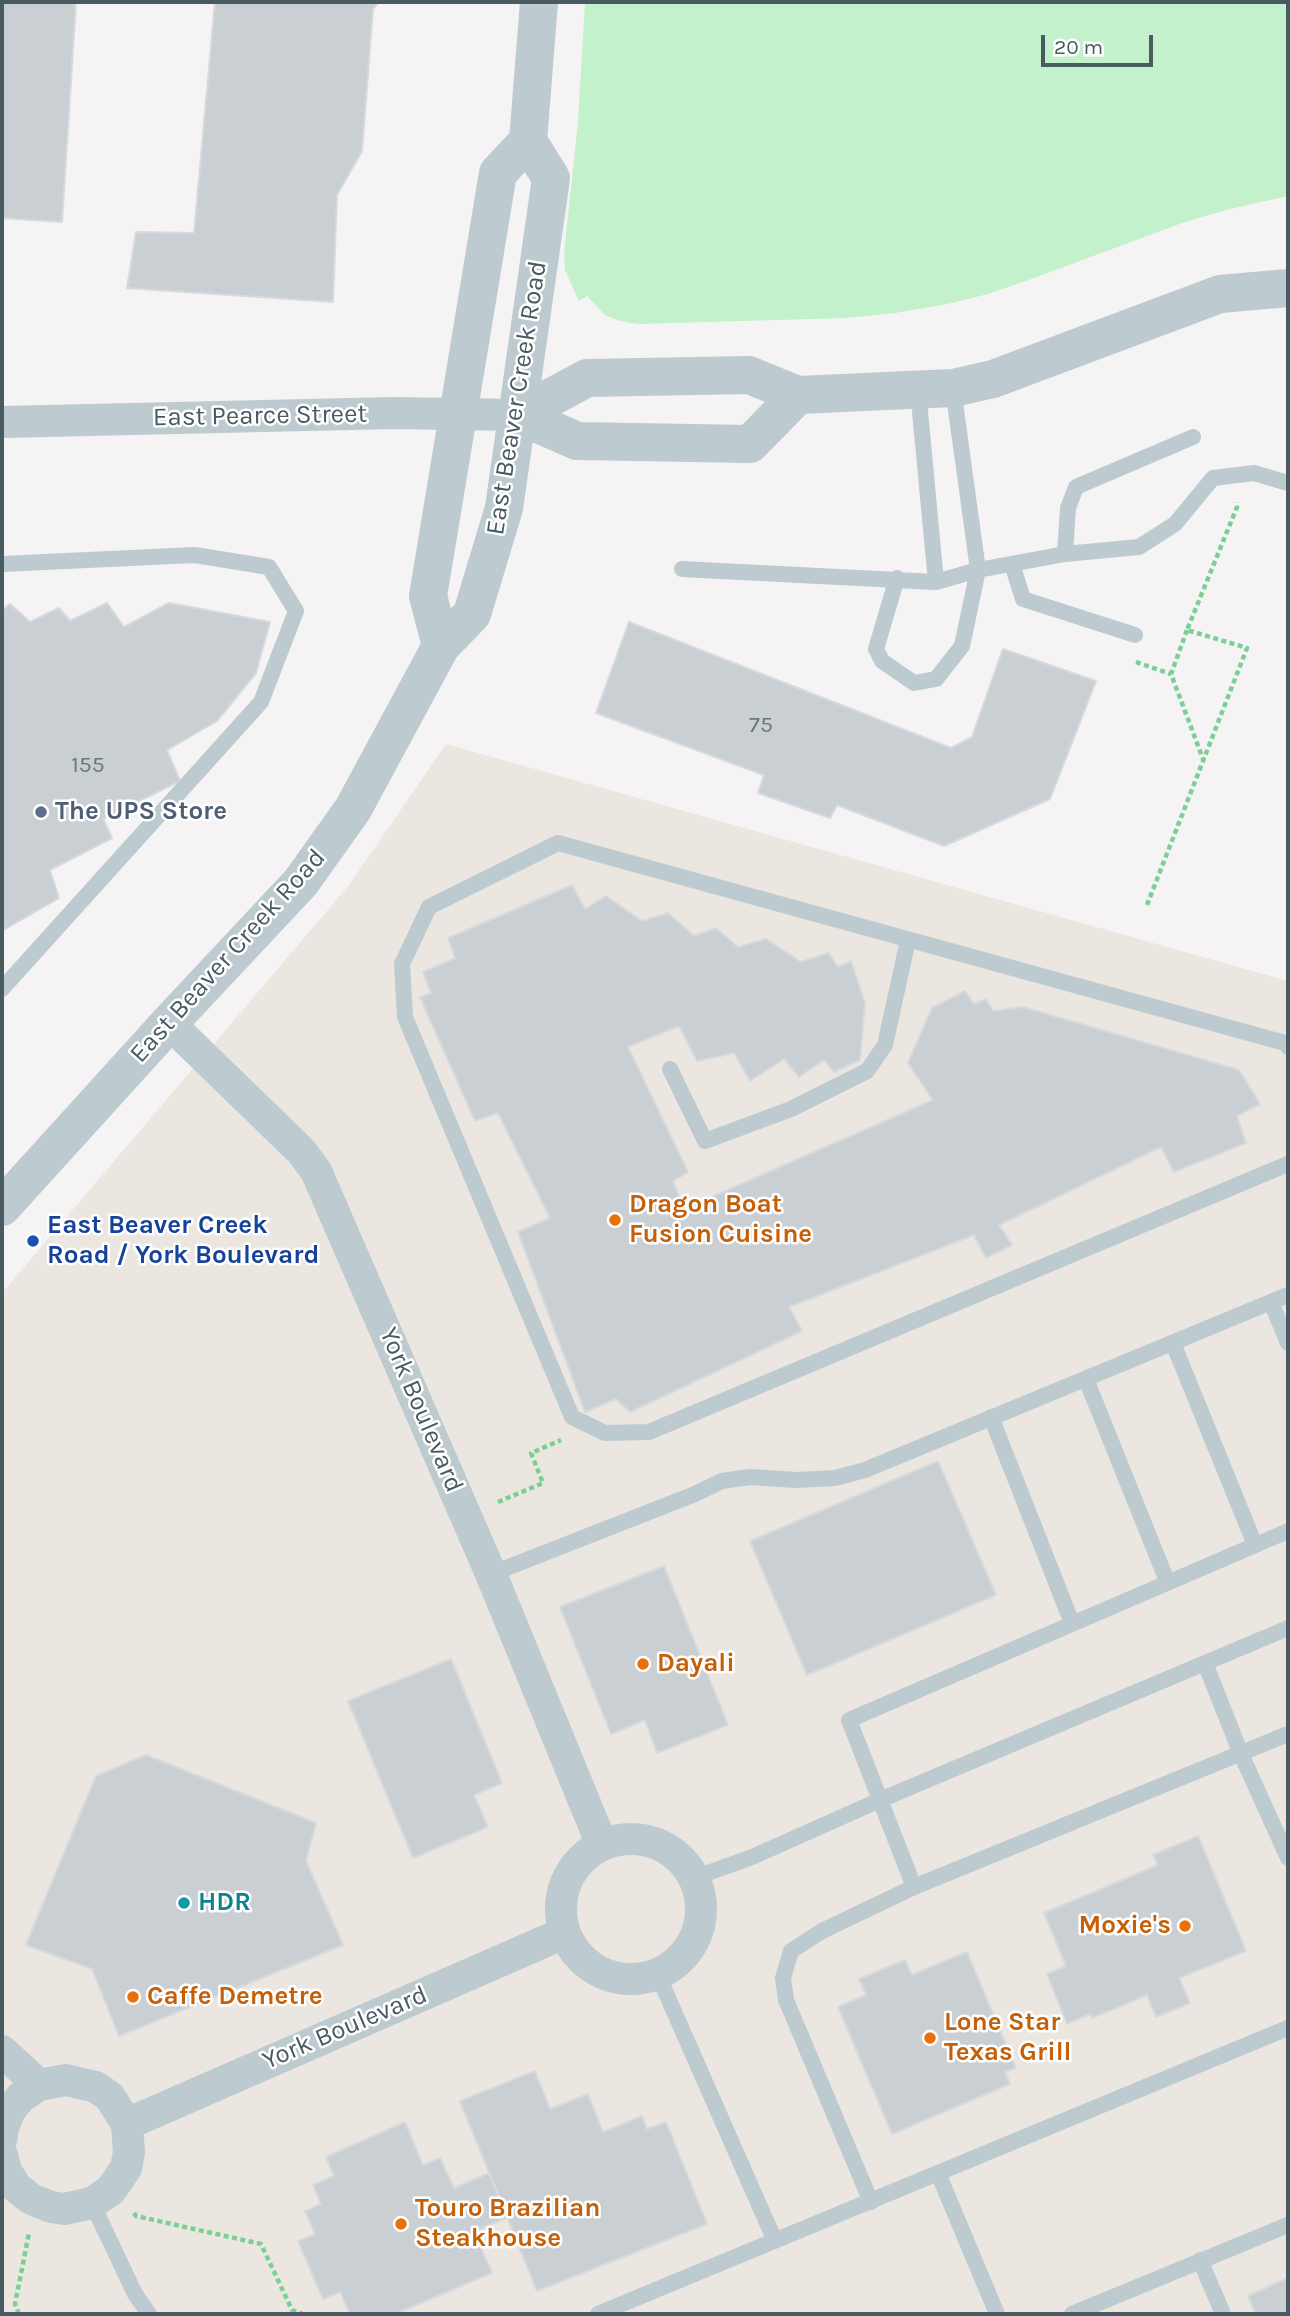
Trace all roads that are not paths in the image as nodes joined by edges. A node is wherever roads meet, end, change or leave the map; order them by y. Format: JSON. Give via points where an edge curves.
{"nodes":[{"id":1,"x":539,"y":2,"type":"edge"},
{"id":2,"x":528,"y":141,"type":"junction"},
{"id":3,"x":1288,"y":288,"type":"edge"},
{"id":4,"x":935,"y":389,"type":"junction"},
{"id":5,"x":798,"y":395,"type":"junction"},
{"id":6,"x":460,"y":414,"type":"junction"},
{"id":7,"x":518,"y":415,"type":"junction"},
{"id":8,"x":2,"y":422,"type":"edge"},
{"id":9,"x":1193,"y":437,"type":"dead end"},
{"id":10,"x":1288,"y":482,"type":"edge"},
{"id":11,"x":1065,"y":554,"type":"junction"},
{"id":12,"x":2,"y":564,"type":"edge"},
{"id":13,"x":1012,"y":564,"type":"junction"},
{"id":14,"x":682,"y":569,"type":"dead end"},
{"id":15,"x":978,"y":570,"type":"junction"},
{"id":16,"x":898,"y":578,"type":"junction"},
{"id":17,"x":936,"y":582,"type":"junction"},
{"id":18,"x":1135,"y":635,"type":"dead end"},
{"id":19,"x":441,"y":646,"type":"junction"},
{"id":20,"x":908,"y":940,"type":"junction"},
{"id":21,"x":2,"y":989,"type":"edge"},
{"id":22,"x":169,"y":1023,"type":"junction"},
{"id":23,"x":1288,"y":1047,"type":"edge"},
{"id":24,"x":670,"y":1069,"type":"dead end"},
{"id":25,"x":1288,"y":1164,"type":"edge"},
{"id":26,"x":2,"y":1207,"type":"edge"},
{"id":27,"x":1288,"y":1295,"type":"edge"},
{"id":28,"x":1271,"y":1302,"type":"junction"},
{"id":29,"x":1173,"y":1343,"type":"junction"},
{"id":30,"x":1288,"y":1343,"type":"edge"},
{"id":31,"x":1086,"y":1379,"type":"junction"},
{"id":32,"x":991,"y":1418,"type":"junction"},
{"id":33,"x":1288,"y":1531,"type":"edge"},
{"id":34,"x":1255,"y":1545,"type":"junction"},
{"id":35,"x":491,"y":1573,"type":"junction"},
{"id":36,"x":1167,"y":1581,"type":"junction"},
{"id":37,"x":1072,"y":1623,"type":"junction"},
{"id":38,"x":1288,"y":1628,"type":"edge"},
{"id":39,"x":1205,"y":1663,"type":"junction"},
{"id":40,"x":1288,"y":1734,"type":"edge"},
{"id":41,"x":1241,"y":1754,"type":"junction"},
{"id":42,"x":880,"y":1800,"type":"junction"},
{"id":43,"x":602,"y":1845,"type":"junction"},
{"id":44,"x":1288,"y":1858,"type":"edge"},
{"id":45,"x":694,"y":1878,"type":"junction"},
{"id":46,"x":914,"y":1887,"type":"junction"},
{"id":47,"x":564,"y":1933,"type":"junction"},
{"id":48,"x":657,"y":1975,"type":"junction"},
{"id":49,"x":1288,"y":2028,"type":"edge"},
{"id":50,"x":2,"y":2050,"type":"edge"},
{"id":51,"x":39,"y":2085,"type":"junction"},
{"id":52,"x":127,"y":2124,"type":"junction"},
{"id":53,"x":2,"y":2129,"type":"edge"},
{"id":54,"x":2,"y":2137,"type":"edge"},
{"id":55,"x":2,"y":2155,"type":"edge"},
{"id":56,"x":939,"y":2173,"type":"junction"},
{"id":57,"x":19,"y":2196,"type":"edge"},
{"id":58,"x":102,"y":2196,"type":"junction"},
{"id":59,"x":871,"y":2202,"type":"junction"},
{"id":60,"x":1288,"y":2225,"type":"edge"},
{"id":61,"x":775,"y":2241,"type":"junction"},
{"id":62,"x":1200,"y":2260,"type":"junction"},
{"id":63,"x":149,"y":2314,"type":"edge"},
{"id":64,"x":598,"y":2314,"type":"edge"},
{"id":65,"x":997,"y":2314,"type":"edge"},
{"id":66,"x":1072,"y":2314,"type":"edge"},
{"id":67,"x":1223,"y":2314,"type":"edge"}],
"edges":[{"from":1,"to":2,"type":"street"},
{"from":2,"to":6,"type":"street","name":"East Beaver Creek Road","via":[[498,173]]},
{"from":2,"to":7,"type":"street","name":"East Beaver Creek Road","via":[[551,178]]},
{"from":3,"to":4,"type":"street","via":[[1220,294],[993,379]]},
{"from":4,"to":5,"type":"street"},
{"from":4,"to":15,"type":"lane"},
{"from":4,"to":17,"type":"lane"},
{"from":5,"to":7,"type":"street","via":[[749,375],[587,378]]},
{"from":5,"to":7,"type":"street","via":[[750,444],[577,441]]},
{"from":6,"to":7,"type":"street","name":"East Pearce Street"},
{"from":6,"to":8,"type":"street","name":"East Pearce Street"},
{"from":6,"to":19,"type":"street","name":"East Beaver Creek Road","via":[[428,596]]},
{"from":7,"to":19,"type":"street","name":"East Beaver Creek Road","via":[[504,509],[476,603],[472,614]]},
{"from":9,"to":11,"type":"lane","via":[[1076,487],[1068,508]]},
{"from":10,"to":11,"type":"lane","via":[[1254,472],[1213,478],[1175,523],[1139,547]]},
{"from":11,"to":13,"type":"lane"},
{"from":12,"to":21,"type":"lane","via":[[195,555],[269,568],[296,611],[261,702]]},
{"from":13,"to":15,"type":"lane"},
{"from":13,"to":18,"type":"lane","via":[[1023,599]]},
{"from":14,"to":16,"type":"lane"},
{"from":15,"to":16,"type":"lane","via":[[962,646],[936,679],[914,683],[882,661],[876,649]]},
{"from":15,"to":17,"type":"lane"},
{"from":16,"to":17,"type":"lane"},
{"from":19,"to":22,"type":"street","name":"East Beaver Creek Road","via":[[353,809],[301,882]]},
{"from":20,"to":23,"type":"lane"},
{"from":20,"to":24,"type":"lane","via":[[886,1045],[867,1071],[791,1109],[705,1141]]},
{"from":20,"to":25,"type":"lane","via":[[558,844],[429,908],[402,964],[405,1017],[572,1417],[605,1433],[649,1432]]},
{"from":22,"to":26,"type":"street","name":"East Beaver Creek Road"},
{"from":22,"to":35,"type":"street","name":"York Boulevard","via":[[316,1171]]},
{"from":27,"to":28,"type":"lane"},
{"from":28,"to":29,"type":"lane"},
{"from":28,"to":30,"type":"lane"},
{"from":29,"to":31,"type":"lane"},
{"from":29,"to":34,"type":"lane"},
{"from":31,"to":32,"type":"lane"},
{"from":31,"to":36,"type":"lane"},
{"from":32,"to":35,"type":"lane","via":[[835,1478],[722,1480]]},
{"from":32,"to":37,"type":"lane"},
{"from":33,"to":34,"type":"lane"},
{"from":34,"to":36,"type":"lane"},
{"from":35,"to":43,"type":"street","name":"York Boulevard"},
{"from":36,"to":37,"type":"lane"},
{"from":37,"to":42,"type":"lane","via":[[849,1720]]},
{"from":38,"to":39,"type":"lane"},
{"from":39,"to":41,"type":"lane"},
{"from":39,"to":42,"type":"lane"},
{"from":40,"to":41,"type":"lane"},
{"from":41,"to":44,"type":"lane"},
{"from":41,"to":46,"type":"lane"},
{"from":42,"to":45,"type":"lane"},
{"from":42,"to":46,"type":"lane"},
{"from":43,"to":45,"type":"street","via":[[635,1839],[652,1842],[678,1857]]},
{"from":43,"to":47,"type":"street","via":[[576,1866],[562,1894]]},
{"from":45,"to":48,"type":"street","via":[[701,1906],[697,1934],[684,1955]]},
{"from":46,"to":59,"type":"lane","via":[[821,1931],[791,1951],[783,1978],[786,2000]]},
{"from":47,"to":48,"type":"street","via":[[579,1957],[598,1972],[634,1979]]},
{"from":47,"to":52,"type":"street","name":"York Boulevard"},
{"from":48,"to":61,"type":"lane"},
{"from":49,"to":56,"type":"lane"},
{"from":50,"to":51,"type":"street"},
{"from":51,"to":52,"type":"street","via":[[66,2080],[96,2087],[110,2097]]},
{"from":51,"to":53,"type":"street","via":[[10,2110]]},
{"from":52,"to":58,"type":"street","via":[[126,2168]]},
{"from":53,"to":54,"type":"street"},
{"from":55,"to":57,"type":"street"},
{"from":56,"to":59,"type":"lane"},
{"from":56,"to":65,"type":"lane"},
{"from":57,"to":58,"type":"street","via":[[64,2209]]},
{"from":58,"to":63,"type":"lane","via":[[135,2294]]},
{"from":59,"to":61,"type":"lane"},
{"from":60,"to":62,"type":"lane"},
{"from":61,"to":64,"type":"lane"},
{"from":62,"to":66,"type":"lane"},
{"from":62,"to":67,"type":"lane"}]}
